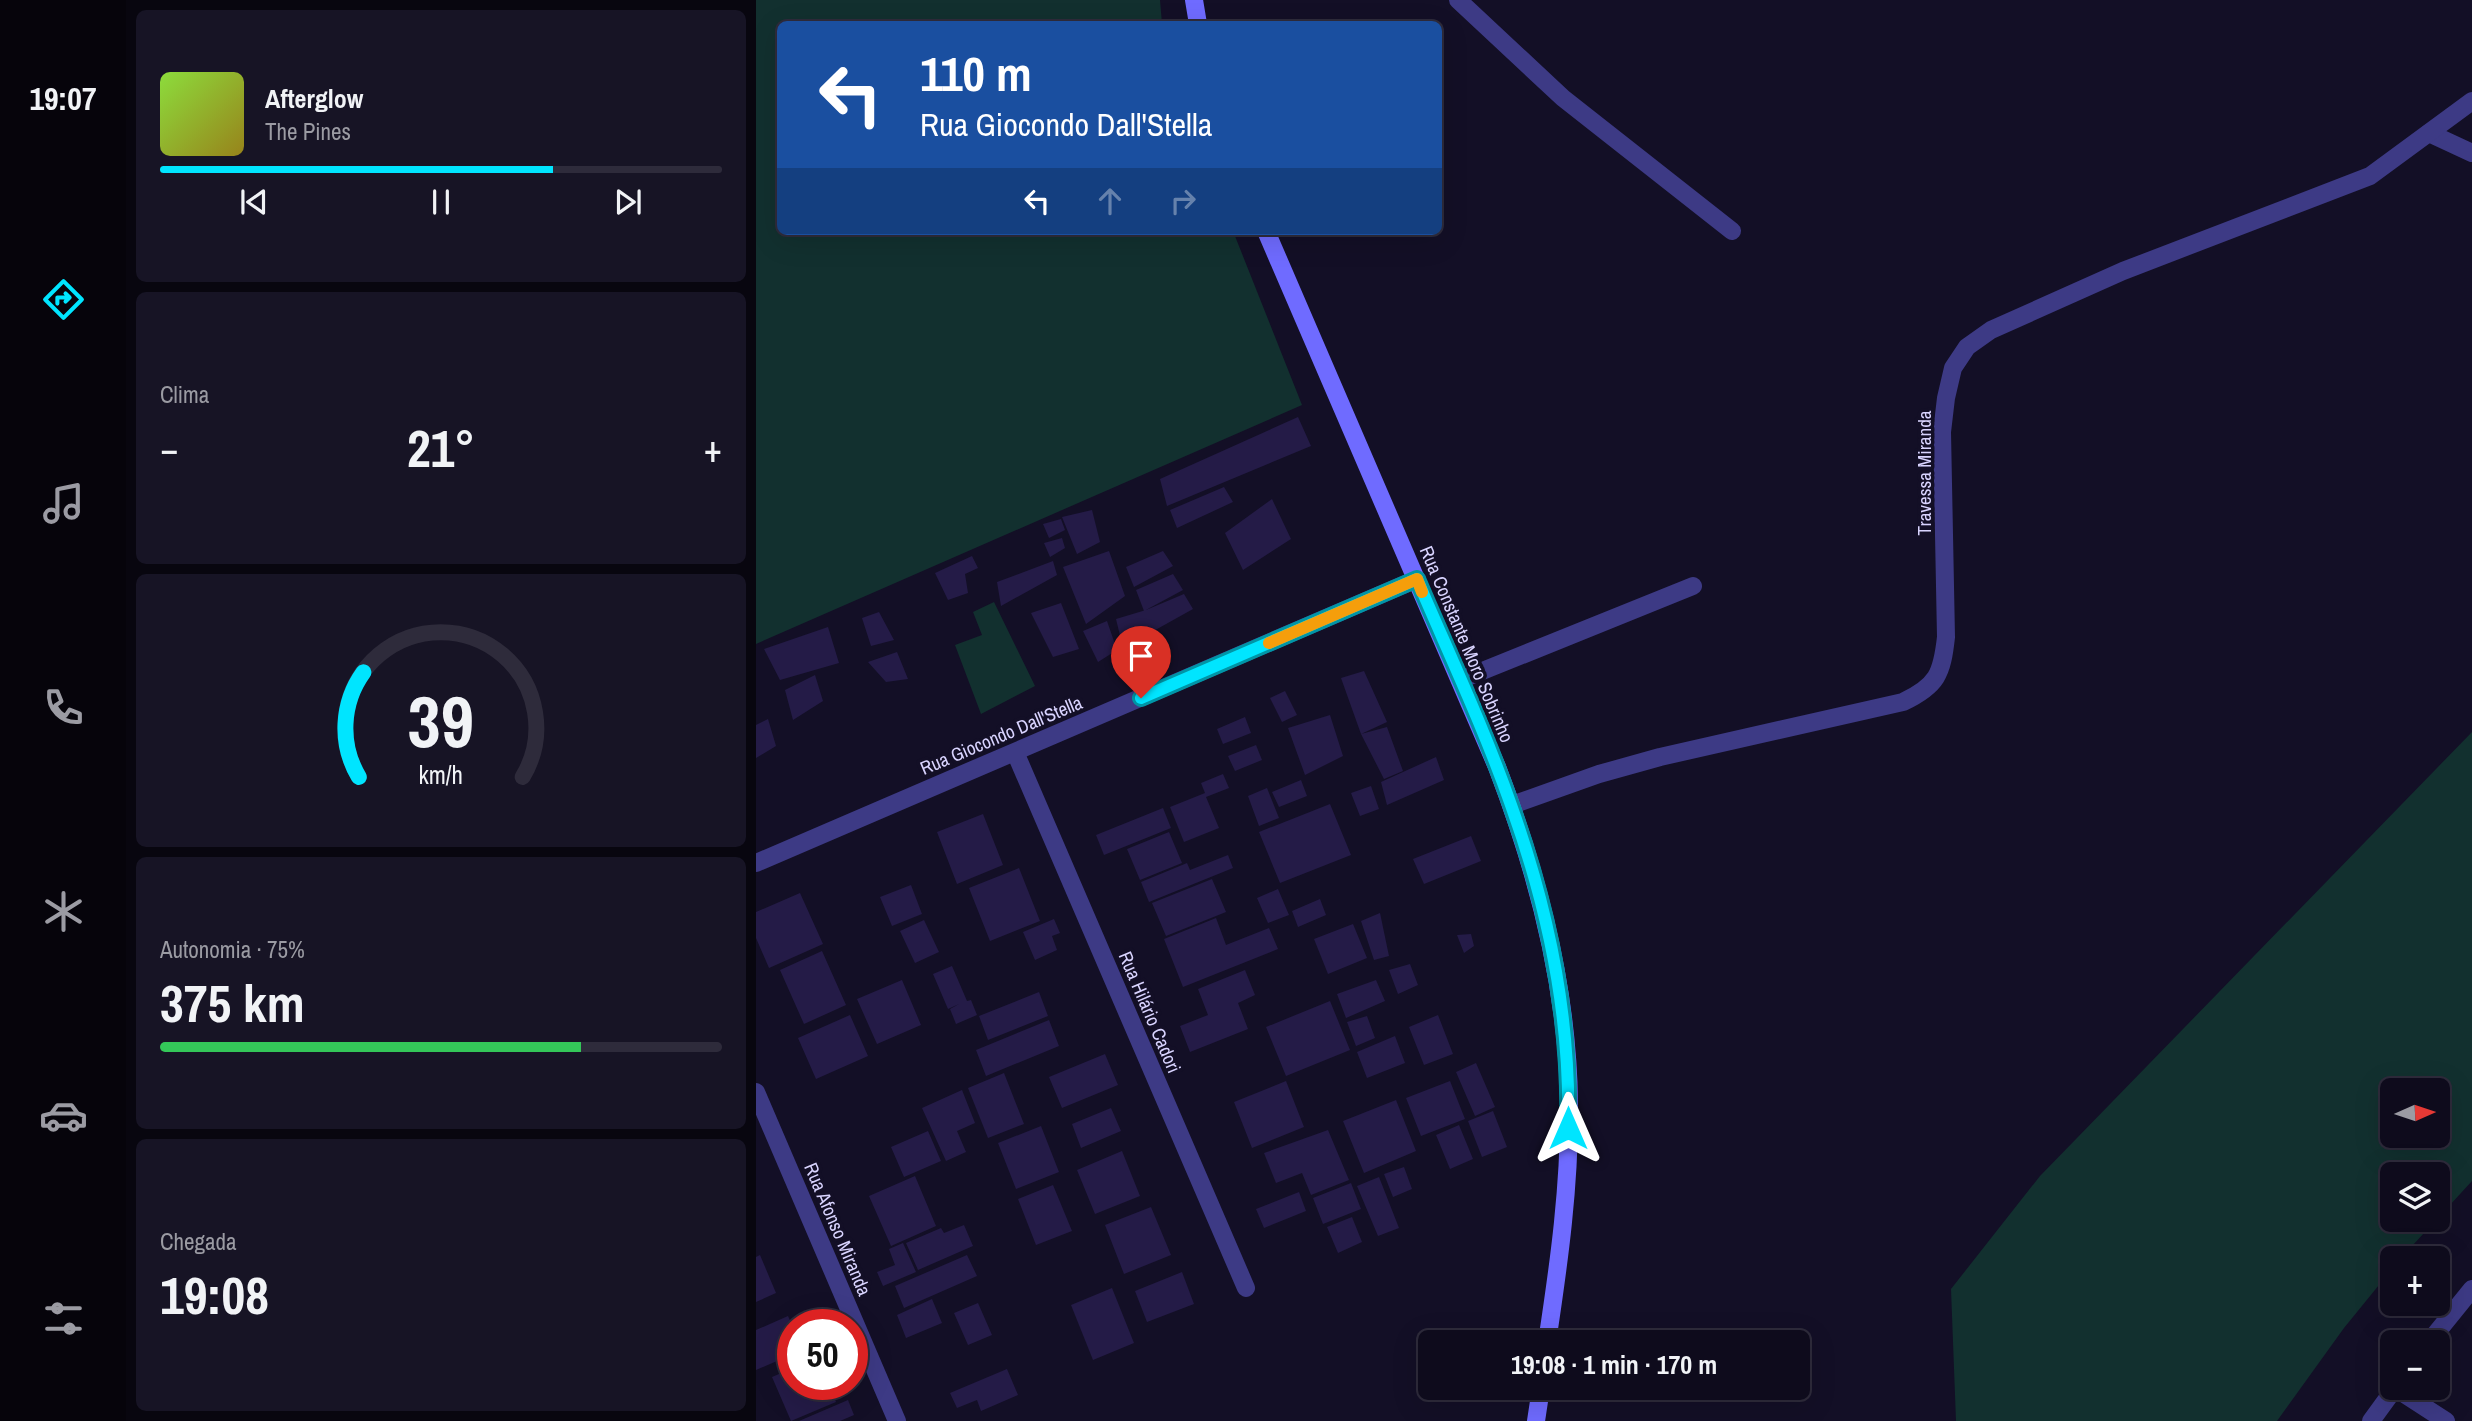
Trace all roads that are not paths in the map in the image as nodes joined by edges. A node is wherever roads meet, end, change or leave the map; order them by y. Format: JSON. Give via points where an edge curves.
{"nodes":[{"id":1,"x":1194,"y":0,"type":"edge"},
{"id":2,"x":1458,"y":0,"type":"edge"},
{"id":3,"x":1198,"y":21,"type":"edge"},
{"id":4,"x":2472,"y":101,"type":"edge"},
{"id":5,"x":2429,"y":133,"type":"junction"},
{"id":6,"x":2472,"y":153,"type":"edge"},
{"id":7,"x":1732,"y":231,"type":"dead end"},
{"id":8,"x":1268,"y":235,"type":"edge"},
{"id":9,"x":1417,"y":579,"type":"junction"},
{"id":10,"x":1693,"y":586,"type":"dead end"},
{"id":11,"x":1460,"y":680,"type":"junction"},
{"id":12,"x":1015,"y":752,"type":"junction"},
{"id":13,"x":1512,"y":805,"type":"junction"},
{"id":14,"x":756,"y":863,"type":"edge"},
{"id":15,"x":756,"y":1092,"type":"edge"},
{"id":16,"x":1246,"y":1288,"type":"dead end"},
{"id":17,"x":2472,"y":1289,"type":"edge"},
{"id":18,"x":1550,"y":1330,"type":"edge"},
{"id":19,"x":2438,"y":1330,"type":"edge"},
{"id":20,"x":1539,"y":1400,"type":"edge"},
{"id":21,"x":2386,"y":1400,"type":"edge"},
{"id":22,"x":2414,"y":1400,"type":"edge"},
{"id":23,"x":897,"y":1421,"type":"edge"},
{"id":24,"x":1536,"y":1421,"type":"edge"},
{"id":25,"x":2371,"y":1421,"type":"edge"},
{"id":26,"x":2446,"y":1421,"type":"edge"}],
"edges":[{"from":1,"to":3,"type":"main road"},
{"from":2,"to":7,"type":"street","via":[[1563,98]]},
{"from":4,"to":5,"type":"street","name":"Travessa Miranda"},
{"from":5,"to":6,"type":"street"},
{"from":5,"to":13,"type":"street","name":"Travessa Miranda","via":[[2370,176],[2123,271],[1991,330],[1967,347],[1953,368],[1942,432],[1943,662],[1936,680],[1923,693],[1903,702],[1660,757]]},
{"from":8,"to":9,"type":"main road","name":"Rua Constante Moro Sobrinho"},
{"from":9,"to":11,"type":"main road","name":"Rua Constante Moro Sobrinho"},
{"from":9,"to":12,"type":"street","name":"Rua Giocondo Dall'Stella"},
{"from":10,"to":11,"type":"street"},
{"from":11,"to":13,"type":"main road","name":"Rua Constante Moro Sobrinho"},
{"from":12,"to":14,"type":"street","name":"Rua Giocondo Dall'Stella"},
{"from":12,"to":16,"type":"street","name":"Rua Hilário Cadori"},
{"from":13,"to":18,"type":"main road","name":"Rua Constante Moro Sobrinho","via":[[1543,912],[1566,1039],[1567,1177]]},
{"from":15,"to":23,"type":"street","name":"Rua Afonso Miranda"},
{"from":17,"to":19,"type":"street"},
{"from":20,"to":24,"type":"main road"},
{"from":21,"to":25,"type":"street"},
{"from":22,"to":26,"type":"street"}]}
